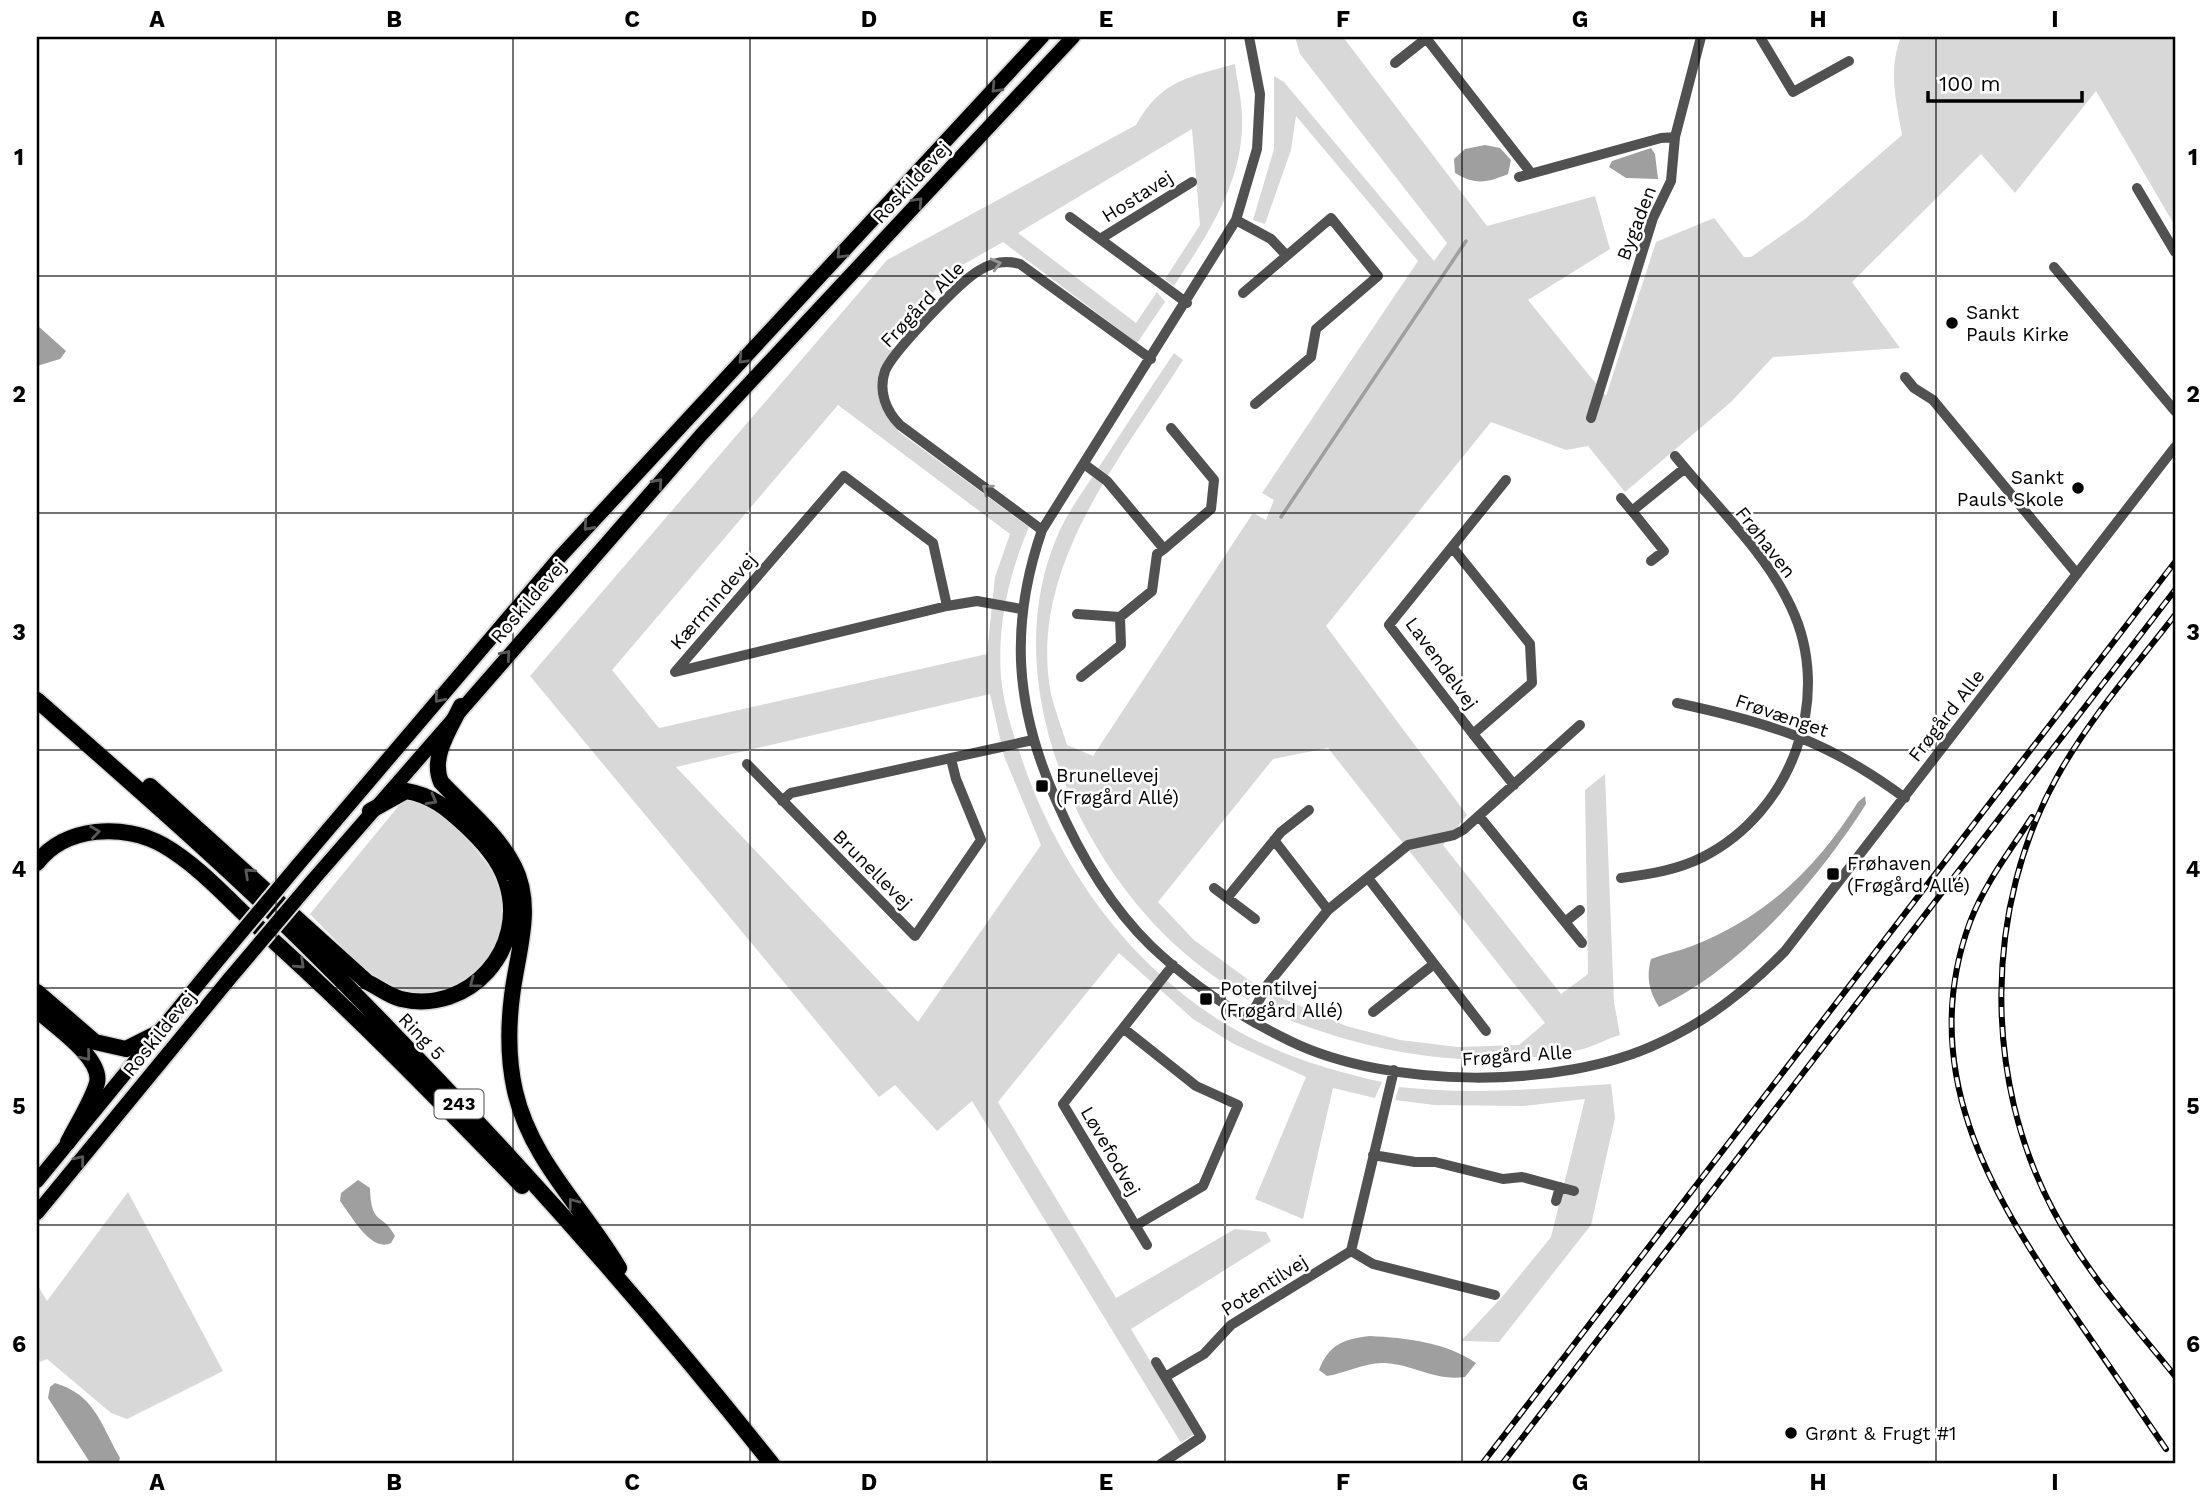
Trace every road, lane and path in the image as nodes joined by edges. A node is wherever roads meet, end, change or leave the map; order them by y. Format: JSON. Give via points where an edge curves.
{"nodes":[{"id":1,"x":1042,"y":37,"type":"edge"},
{"id":2,"x":1073,"y":37,"type":"edge"},
{"id":3,"x":1250,"y":37,"type":"edge"},
{"id":4,"x":1427,"y":37,"type":"edge"},
{"id":5,"x":1701,"y":37,"type":"edge"},
{"id":6,"x":1760,"y":37,"type":"edge"},
{"id":7,"x":1849,"y":61,"type":"dead end"},
{"id":8,"x":1395,"y":63,"type":"dead end"},
{"id":9,"x":1675,"y":137,"type":"junction"},
{"id":10,"x":1192,"y":182,"type":"dead end"},
{"id":11,"x":2137,"y":188,"type":"dead end"},
{"id":12,"x":1070,"y":218,"type":"dead end"},
{"id":13,"x":1237,"y":220,"type":"junction"},
{"id":14,"x":1100,"y":239,"type":"junction"},
{"id":15,"x":2175,"y":252,"type":"edge"},
{"id":16,"x":1286,"y":255,"type":"junction"},
{"id":17,"x":2054,"y":267,"type":"dead end"},
{"id":18,"x":1243,"y":293,"type":"dead end"},
{"id":19,"x":1187,"y":303,"type":"junction"},
{"id":20,"x":1151,"y":359,"type":"junction"},
{"id":21,"x":1905,"y":377,"type":"dead end"},
{"id":22,"x":1255,"y":404,"type":"dead end"},
{"id":23,"x":2175,"y":411,"type":"edge"},
{"id":24,"x":1591,"y":418,"type":"dead end"},
{"id":25,"x":1171,"y":428,"type":"dead end"},
{"id":26,"x":2175,"y":447,"type":"edge"},
{"id":27,"x":1675,"y":456,"type":"dead end"},
{"id":28,"x":1084,"y":464,"type":"junction"},
{"id":29,"x":1685,"y":468,"type":"junction"},
{"id":30,"x":1506,"y":480,"type":"dead end"},
{"id":31,"x":1621,"y":498,"type":"dead end"},
{"id":32,"x":1632,"y":511,"type":"junction"},
{"id":33,"x":1042,"y":530,"type":"junction"},
{"id":34,"x":1452,"y":547,"type":"junction"},
{"id":35,"x":1164,"y":549,"type":"junction"},
{"id":36,"x":1651,"y":561,"type":"dead end"},
{"id":37,"x":2077,"y":574,"type":"junction"},
{"id":38,"x":947,"y":607,"type":"junction"},
{"id":39,"x":1021,"y":610,"type":"junction"},
{"id":40,"x":1077,"y":614,"type":"dead end"},
{"id":41,"x":1120,"y":617,"type":"junction"},
{"id":42,"x":1081,"y":677,"type":"dead end"},
{"id":43,"x":37,"y":691,"type":"edge"},
{"id":44,"x":37,"y":700,"type":"edge"},
{"id":45,"x":1677,"y":703,"type":"dead end"},
{"id":46,"x":461,"y":706,"type":"junction"},
{"id":47,"x":1580,"y":725,"type":"dead end"},
{"id":48,"x":1473,"y":734,"type":"junction"},
{"id":49,"x":1802,"y":736,"type":"junction"},
{"id":50,"x":1033,"y":740,"type":"junction"},
{"id":51,"x":951,"y":759,"type":"junction"},
{"id":52,"x":747,"y":764,"type":"dead end"},
{"id":53,"x":1514,"y":785,"type":"junction"},
{"id":54,"x":1905,"y":797,"type":"junction"},
{"id":55,"x":782,"y":801,"type":"junction"},
{"id":56,"x":1309,"y":810,"type":"dead end"},
{"id":57,"x":370,"y":811,"type":"junction"},
{"id":58,"x":1479,"y":816,"type":"junction"},
{"id":59,"x":1274,"y":840,"type":"junction"},
{"id":60,"x":37,"y":863,"type":"edge"},
{"id":61,"x":1368,"y":878,"type":"junction"},
{"id":62,"x":1622,"y":878,"type":"dead end"},
{"id":63,"x":1214,"y":888,"type":"dead end"},
{"id":64,"x":1227,"y":898,"type":"junction"},
{"id":65,"x":1328,"y":909,"type":"junction"},
{"id":66,"x":1580,"y":910,"type":"dead end"},
{"id":67,"x":1255,"y":919,"type":"dead end"},
{"id":68,"x":1565,"y":922,"type":"junction"},
{"id":69,"x":1582,"y":943,"type":"dead end"},
{"id":70,"x":1434,"y":964,"type":"junction"},
{"id":71,"x":1173,"y":965,"type":"junction"},
{"id":72,"x":37,"y":992,"type":"edge"},
{"id":73,"x":37,"y":1010,"type":"edge"},
{"id":74,"x":1374,"y":1012,"type":"dead end"},
{"id":75,"x":1249,"y":1018,"type":"junction"},
{"id":76,"x":1124,"y":1028,"type":"junction"},
{"id":77,"x":1486,"y":1031,"type":"dead end"},
{"id":78,"x":158,"y":1033,"type":"junction"},
{"id":79,"x":1394,"y":1070,"type":"junction"},
{"id":80,"x":68,"y":1142,"type":"junction"},
{"id":81,"x":1373,"y":1155,"type":"junction"},
{"id":82,"x":37,"y":1181,"type":"edge"},
{"id":83,"x":1560,"y":1187,"type":"junction"},
{"id":84,"x":1574,"y":1191,"type":"dead end"},
{"id":85,"x":1556,"y":1201,"type":"dead end"},
{"id":86,"x":37,"y":1213,"type":"edge"},
{"id":87,"x":1135,"y":1226,"type":"junction"},
{"id":88,"x":1147,"y":1245,"type":"dead end"},
{"id":89,"x":1351,"y":1251,"type":"junction"},
{"id":90,"x":606,"y":1264,"type":"junction"},
{"id":91,"x":1479,"y":1291,"type":"junction"},
{"id":92,"x":1495,"y":1295,"type":"dead end"},
{"id":93,"x":638,"y":1300,"type":"junction"},
{"id":94,"x":1476,"y":1305,"type":"dead end"},
{"id":95,"x":1156,"y":1362,"type":"dead end"},
{"id":96,"x":1165,"y":1377,"type":"junction"},
{"id":97,"x":772,"y":1464,"type":"edge"},
{"id":98,"x":1161,"y":1464,"type":"edge"}],
"edges":[{"from":1,"to":78,"type":"main road","name":"Roskildevej","one_way":true,"bridge":true,"via":[[559,558]]},
{"from":46,"to":2,"type":"main road","name":"Roskildevej","one_way":true,"via":[[701,435]]},
{"from":3,"to":13,"type":"street","name":"Frøgård Alle","via":[[1260,94],[1258,139]]},
{"from":4,"to":8,"type":"street"},
{"from":4,"to":9,"type":"street","via":[[1525,175]]},
{"from":5,"to":9,"type":"street","name":"Bygaden"},
{"from":6,"to":7,"type":"street","via":[[1793,92]]},
{"from":9,"to":24,"type":"street","name":"Bygaden","via":[[1669,186],[1653,218]]},
{"from":10,"to":14,"type":"street","name":"Hostavej"},
{"from":11,"to":15,"type":"street"},
{"from":12,"to":14,"type":"street","name":"Hostavej"},
{"from":13,"to":16,"type":"street","via":[[1271,239]]},
{"from":13,"to":19,"type":"street","name":"Frøgård Alle"},
{"from":14,"to":19,"type":"street","name":"Hostavej"},
{"from":16,"to":18,"type":"street"},
{"from":16,"to":22,"type":"street","via":[[1331,218],[1378,276],[1316,329],[1311,357]]},
{"from":17,"to":23,"type":"street"},
{"from":19,"to":20,"type":"street","name":"Frøgård Alle"},
{"from":20,"to":28,"type":"street","name":"Frøgård Alle"},
{"from":33,"to":20,"type":"street","name":"Frøgård Alle","one_way":true,"via":[[891,415],[883,386],[891,360],[966,280],[989,266],[1010,261]]},
{"from":21,"to":37,"type":"street","via":[[1933,400]]},
{"from":25,"to":35,"type":"street","via":[[1214,480],[1211,509]]},
{"from":26,"to":37,"type":"street","name":"Frøgård Alle"},
{"from":27,"to":29,"type":"street","name":"Frøhaven"},
{"from":28,"to":33,"type":"street","name":"Frøgård Alle"},
{"from":28,"to":35,"type":"street","via":[[1107,481]]},
{"from":29,"to":32,"type":"street"},
{"from":29,"to":49,"type":"street","name":"Frøhaven","via":[[1770,571],[1791,607],[1807,656],[1809,691]]},
{"from":30,"to":34,"type":"street","name":"Lavendelvej"},
{"from":31,"to":32,"type":"street"},
{"from":32,"to":36,"type":"street","via":[[1664,551]]},
{"from":33,"to":39,"type":"street","name":"Frøgård Alle"},
{"from":34,"to":48,"type":"street","name":"Lavendelvej","via":[[1389,625]]},
{"from":34,"to":48,"type":"street","name":"Lavendelvej","via":[[1530,644],[1532,683]]},
{"from":35,"to":41,"type":"street","via":[[1157,554],[1153,591]]},
{"from":37,"to":54,"type":"street","name":"Frøgård Alle"},
{"from":38,"to":38,"type":"street","name":"Kærmindevej","via":[[745,655],[675,672],[844,476],[933,542]]},
{"from":38,"to":39,"type":"street","name":"Kærmindevej","via":[[976,601]]},
{"from":39,"to":50,"type":"street","name":"Frøgård Alle","via":[[1020,666]]},
{"from":40,"to":41,"type":"street"},
{"from":41,"to":42,"type":"street","via":[[1121,645]]},
{"from":57,"to":43,"type":"highway","one_way":true,"via":[[406,792],[430,797],[470,829],[501,870],[510,896],[509,934],[487,973],[455,996],[426,1002],[398,998],[367,982],[203,831]]},
{"from":44,"to":90,"type":"highway","name":"Ring 5","number":"243","via":[[308,948],[509,1156]]},
{"from":45,"to":49,"type":"street","name":"Frøvænget"},
{"from":46,"to":57,"type":"main road","name":"Roskildevej"},
{"from":93,"to":46,"type":"highway","one_way":true,"via":[[610,1252],[548,1170],[515,1092],[509,1051],[524,923],[523,889],[514,864],[438,775],[442,747]]},
{"from":47,"to":53,"type":"street"},
{"from":48,"to":53,"type":"street","name":"Lavendelvej"},
{"from":49,"to":54,"type":"street","name":"Frøvænget"},
{"from":49,"to":62,"type":"street","name":"Frøhaven","via":[[1776,791],[1742,830],[1683,866]]},
{"from":50,"to":51,"type":"street"},
{"from":50,"to":71,"type":"street","name":"Frøgård Alle","via":[[1087,862],[1126,919]]},
{"from":51,"to":55,"type":"street","via":[[791,793]]},
{"from":51,"to":55,"type":"street","name":"Brunellevej","via":[[981,840],[915,936]]},
{"from":52,"to":55,"type":"street","name":"Brunellevej"},
{"from":53,"to":58,"type":"street"},
{"from":54,"to":79,"type":"street","name":"Frøgård Alle","via":[[1785,951],[1732,1001],[1685,1030],[1631,1055],[1576,1070],[1517,1077],[1454,1077]]},
{"from":56,"to":59,"type":"street"},
{"from":86,"to":57,"type":"main road","name":"Roskildevej","one_way":true,"bridge":true},
{"from":58,"to":61,"type":"street","via":[[1454,835],[1408,845]]},
{"from":58,"to":68,"type":"street"},
{"from":59,"to":64,"type":"street"},
{"from":59,"to":65,"type":"street"},
{"from":60,"to":90,"type":"highway","one_way":true,"via":[[61,843],[107,830],[163,845],[196,869],[301,965],[555,1220]]},
{"from":61,"to":65,"type":"street"},
{"from":61,"to":70,"type":"street"},
{"from":63,"to":64,"type":"street"},
{"from":64,"to":67,"type":"street"},
{"from":65,"to":75,"type":"street","via":[[1268,984]]},
{"from":66,"to":68,"type":"street"},
{"from":68,"to":69,"type":"street"},
{"from":70,"to":74,"type":"street"},
{"from":70,"to":77,"type":"street"},
{"from":71,"to":75,"type":"street","name":"Frøgård Alle"},
{"from":71,"to":76,"type":"street","name":"Løvefodvej"},
{"from":72,"to":78,"type":"highway","via":[[95,1042],[126,1049]]},
{"from":73,"to":80,"type":"highway","one_way":true,"via":[[87,1054],[97,1070],[97,1082]]},
{"from":75,"to":79,"type":"street","name":"Frøgård Alle","via":[[1292,1042]]},
{"from":76,"to":87,"type":"street","name":"Løvefodvej","via":[[1063,1104]]},
{"from":76,"to":87,"type":"street","name":"Løvefodvej","via":[[1196,1086],[1238,1105],[1203,1186]]},
{"from":78,"to":80,"type":"main road","name":"Roskildevej"},
{"from":79,"to":81,"type":"street"},
{"from":80,"to":82,"type":"main road","name":"Roskildevej"},
{"from":81,"to":83,"type":"street","via":[[1435,1161],[1503,1179],[1521,1177]]},
{"from":81,"to":89,"type":"street"},
{"from":83,"to":84,"type":"street"},
{"from":83,"to":85,"type":"street"},
{"from":87,"to":88,"type":"street","name":"Løvefodvej"},
{"from":89,"to":91,"type":"street","via":[[1373,1264]]},
{"from":89,"to":96,"type":"street","name":"Potentilvej","via":[[1231,1325],[1203,1354]]},
{"from":90,"to":93,"type":"highway","name":"Ring 5","number":"243"},
{"from":91,"to":92,"type":"street"},
{"from":91,"to":94,"type":"street"},
{"from":93,"to":97,"type":"highway","name":"Ring 5","number":"243"},
{"from":95,"to":96,"type":"street"},
{"from":96,"to":98,"type":"street","via":[[1201,1437]]}]}
